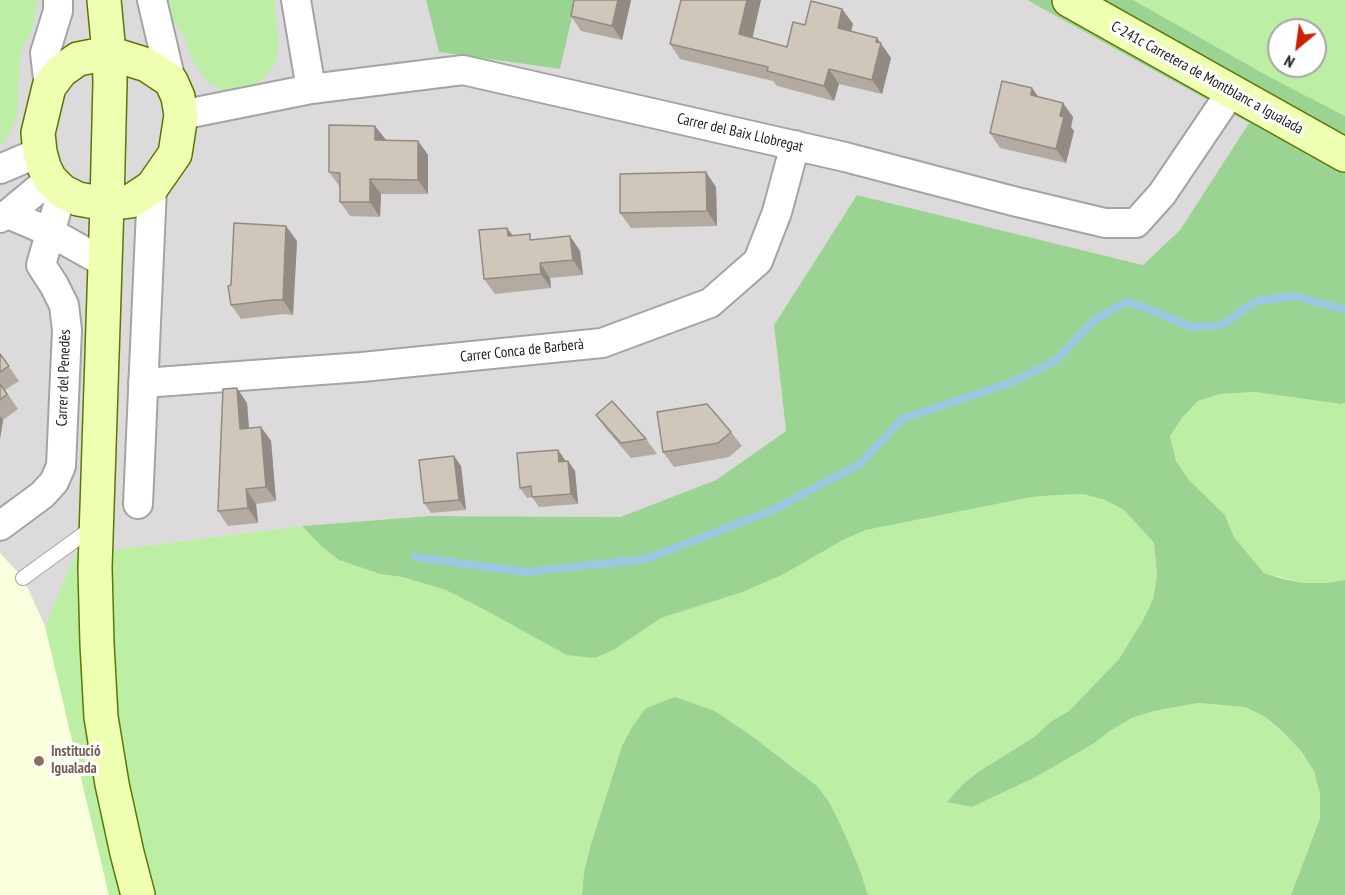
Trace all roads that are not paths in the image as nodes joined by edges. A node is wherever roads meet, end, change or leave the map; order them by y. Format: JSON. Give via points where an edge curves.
{"nodes":[{"id":1,"x":58,"y":0,"type":"edge"},
{"id":2,"x":104,"y":0,"type":"edge"},
{"id":3,"x":152,"y":0,"type":"edge"},
{"id":4,"x":296,"y":0,"type":"edge"},
{"id":5,"x":1069,"y":0,"type":"edge"},
{"id":6,"x":109,"y":53,"type":"junction"},
{"id":7,"x":171,"y":81,"type":"junction"},
{"id":8,"x":49,"y":87,"type":"junction"},
{"id":9,"x":311,"y":89,"type":"junction"},
{"id":10,"x":1231,"y":92,"type":"junction"},
{"id":11,"x":181,"y":116,"type":"junction"},
{"id":12,"x":795,"y":145,"type":"junction"},
{"id":13,"x":1345,"y":155,"type":"edge"},
{"id":14,"x":0,"y":169,"type":"edge"},
{"id":15,"x":51,"y":174,"type":"junction"},
{"id":16,"x":152,"y":187,"type":"junction"},
{"id":17,"x":107,"y":204,"type":"junction"},
{"id":18,"x":4,"y":216,"type":"edge"},
{"id":19,"x":50,"y":232,"type":"junction"},
{"id":20,"x":105,"y":263,"type":"junction"},
{"id":21,"x":143,"y":383,"type":"junction"},
{"id":22,"x":138,"y":504,"type":"dead end"},
{"id":23,"x":96,"y":525,"type":"junction"},
{"id":24,"x":0,"y":526,"type":"edge"},
{"id":25,"x":23,"y":578,"type":"dead end"},
{"id":26,"x":138,"y":895,"type":"edge"}],
"edges":[{"from":1,"to":8,"type":"street","via":[[45,53]]},
{"from":2,"to":6,"type":"main road"},
{"from":3,"to":7,"type":"street"},
{"from":4,"to":9,"type":"street"},
{"from":5,"to":10,"type":"main road","name":"C-241c Carretera de Montblanc a Igualada"},
{"from":6,"to":7,"type":"main road","via":[[147,65]]},
{"from":6,"to":8,"type":"main road","via":[[78,59],[61,71]]},
{"from":6,"to":17,"type":"main road"},
{"from":7,"to":11,"type":"main road"},
{"from":8,"to":15,"type":"main road","via":[[38,133]]},
{"from":9,"to":11,"type":"street","name":"Carrer del Baix Llobregat"},
{"from":9,"to":12,"type":"street","name":"Carrer del Baix Llobregat","via":[[463,70]]},
{"from":10,"to":12,"type":"street","name":"Carrer del Baix Llobregat","via":[[1162,194],[1136,223],[1105,223]]},
{"from":10,"to":13,"type":"main road","name":"C-241c Carretera de Montblanc a Igualada"},
{"from":11,"to":16,"type":"main road","via":[[175,154]]},
{"from":12,"to":21,"type":"street","name":"Carrer Conca de Barberà","via":[[777,212],[758,261],[710,303],[602,343],[362,367]]},
{"from":14,"to":15,"type":"street"},
{"from":15,"to":17,"type":"main road","via":[[78,199]]},
{"from":15,"to":18,"type":"street"},
{"from":15,"to":19,"type":"street","name":"Carrer del Penedès"},
{"from":16,"to":17,"type":"main road","via":[[131,201]]},
{"from":16,"to":21,"type":"street"},
{"from":17,"to":20,"type":"main road"},
{"from":18,"to":19,"type":"street"},
{"from":19,"to":20,"type":"street"},
{"from":19,"to":24,"type":"street","name":"Carrer del Penedès","via":[[41,265],[64,306],[67,330],[61,466],[42,495]]},
{"from":20,"to":23,"type":"main road"},
{"from":21,"to":22,"type":"street"},
{"from":23,"to":25,"type":"lane"},
{"from":23,"to":26,"type":"main road","via":[[101,717]]}]}
